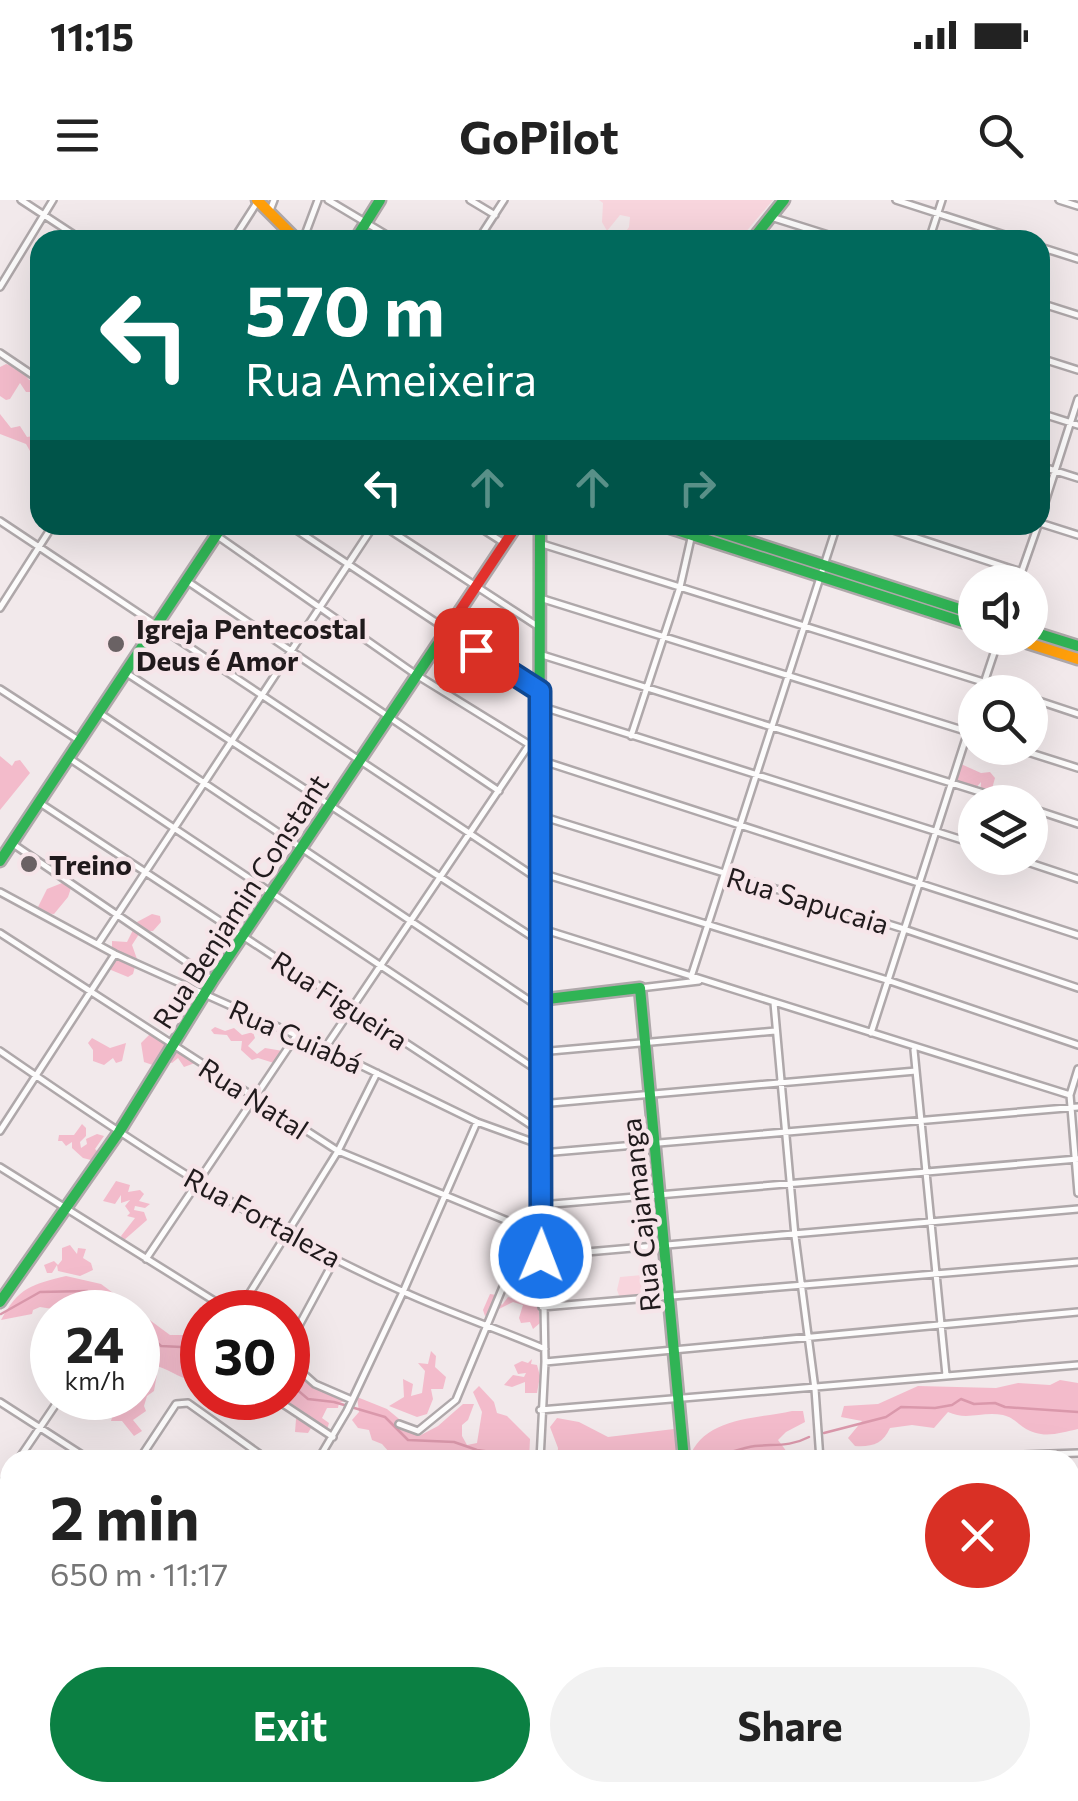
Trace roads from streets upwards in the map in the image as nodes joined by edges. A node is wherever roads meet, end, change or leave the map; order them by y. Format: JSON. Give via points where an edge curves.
{"nodes":[{"id":1,"x":21,"y":200,"type":"edge"},
{"id":2,"x":53,"y":200,"type":"edge"},
{"id":3,"x":257,"y":200,"type":"edge"},
{"id":4,"x":274,"y":200,"type":"edge"},
{"id":5,"x":318,"y":200,"type":"edge"},
{"id":6,"x":328,"y":200,"type":"edge"},
{"id":7,"x":380,"y":200,"type":"edge"},
{"id":8,"x":470,"y":200,"type":"edge"},
{"id":9,"x":504,"y":200,"type":"edge"},
{"id":10,"x":784,"y":200,"type":"edge"},
{"id":11,"x":896,"y":200,"type":"edge"},
{"id":12,"x":942,"y":200,"type":"edge"},
{"id":13,"x":1059,"y":200,"type":"edge"},
{"id":14,"x":1078,"y":206,"type":"edge"},
{"id":15,"x":270,"y":213,"type":"junction"},
{"id":16,"x":937,"y":213,"type":"junction"},
{"id":17,"x":44,"y":214,"type":"junction"},
{"id":18,"x":495,"y":216,"type":"junction"},
{"id":19,"x":771,"y":217,"type":"junction"},
{"id":20,"x":366,"y":222,"type":"junction"},
{"id":21,"x":34,"y":230,"type":"edge"},
{"id":22,"x":67,"y":230,"type":"edge"},
{"id":23,"x":239,"y":230,"type":"edge"},
{"id":24,"x":289,"y":230,"type":"edge"},
{"id":25,"x":304,"y":230,"type":"edge"},
{"id":26,"x":362,"y":230,"type":"edge"},
{"id":27,"x":379,"y":230,"type":"edge"},
{"id":28,"x":485,"y":230,"type":"edge"},
{"id":29,"x":760,"y":230,"type":"edge"},
{"id":30,"x":812,"y":230,"type":"edge"},
{"id":31,"x":931,"y":230,"type":"edge"},
{"id":32,"x":989,"y":230,"type":"edge"},
{"id":33,"x":30,"y":237,"type":"edge"},
{"id":34,"x":1050,"y":250,"type":"edge"},
{"id":35,"x":1078,"y":259,"type":"edge"},
{"id":36,"x":0,"y":287,"type":"edge"},
{"id":37,"x":1050,"y":306,"type":"edge"},
{"id":38,"x":1078,"y":315,"type":"edge"},
{"id":39,"x":0,"y":353,"type":"edge"},
{"id":40,"x":1050,"y":361,"type":"edge"},
{"id":41,"x":1078,"y":370,"type":"edge"},
{"id":42,"x":30,"y":373,"type":"edge"},
{"id":43,"x":1078,"y":400,"type":"edge"},
{"id":44,"x":1050,"y":416,"type":"edge"},
{"id":45,"x":1074,"y":424,"type":"edge"},
{"id":46,"x":1050,"y":469,"type":"edge"},
{"id":47,"x":1055,"y":470,"type":"junction"},
{"id":48,"x":1078,"y":478,"type":"edge"},
{"id":49,"x":1050,"y":486,"type":"edge"},
{"id":50,"x":0,"y":521,"type":"edge"},
{"id":51,"x":1050,"y":526,"type":"edge"},
{"id":52,"x":47,"y":535,"type":"edge"},
{"id":53,"x":217,"y":535,"type":"edge"},
{"id":54,"x":226,"y":535,"type":"edge"},
{"id":55,"x":304,"y":535,"type":"edge"},
{"id":56,"x":368,"y":535,"type":"edge"},
{"id":57,"x":397,"y":535,"type":"edge"},
{"id":58,"x":492,"y":535,"type":"edge"},
{"id":59,"x":510,"y":535,"type":"edge"},
{"id":60,"x":539,"y":535,"type":"edge"},
{"id":61,"x":693,"y":535,"type":"edge"},
{"id":62,"x":716,"y":535,"type":"edge"},
{"id":63,"x":834,"y":535,"type":"edge"},
{"id":64,"x":908,"y":535,"type":"edge"},
{"id":65,"x":1034,"y":535,"type":"edge"},
{"id":66,"x":1078,"y":535,"type":"edge"},
{"id":67,"x":539,"y":542,"type":"junction"},
{"id":68,"x":504,"y":543,"type":"junction"},
{"id":69,"x":39,"y":548,"type":"junction"},
{"id":70,"x":348,"y":565,"type":"junction"},
{"id":71,"x":1000,"y":565,"type":"edge"},
{"id":72,"x":1024,"y":565,"type":"edge"},
{"id":73,"x":823,"y":570,"type":"junction"},
{"id":74,"x":187,"y":581,"type":"junction"},
{"id":75,"x":474,"y":586,"type":"junction"},
{"id":76,"x":680,"y":588,"type":"junction"},
{"id":77,"x":540,"y":598,"type":"junction"},
{"id":78,"x":320,"y":607,"type":"junction"},
{"id":79,"x":0,"y":608,"type":"edge"},
{"id":80,"x":958,"y":609,"type":"edge"},
{"id":81,"x":958,"y":620,"type":"edge"},
{"id":82,"x":156,"y":626,"type":"junction"},
{"id":83,"x":804,"y":627,"type":"junction"},
{"id":84,"x":540,"y":628,"type":"junction"},
{"id":85,"x":445,"y":630,"type":"junction"},
{"id":86,"x":663,"y":637,"type":"junction"},
{"id":87,"x":1048,"y":637,"type":"edge"},
{"id":88,"x":1078,"y":646,"type":"edge"},
{"id":89,"x":1048,"y":649,"type":"edge"},
{"id":90,"x":292,"y":650,"type":"junction"},
{"id":91,"x":539,"y":654,"type":"junction"},
{"id":92,"x":1078,"y":659,"type":"edge"},
{"id":93,"x":125,"y":672,"type":"junction"},
{"id":94,"x":415,"y":674,"type":"junction"},
{"id":95,"x":961,"y":675,"type":"edge"},
{"id":96,"x":788,"y":678,"type":"junction"},
{"id":97,"x":647,"y":688,"type":"junction"},
{"id":98,"x":0,"y":689,"type":"edge"},
{"id":99,"x":540,"y":691,"type":"junction"},
{"id":100,"x":261,"y":696,"type":"junction"},
{"id":101,"x":1048,"y":704,"type":"edge"},
{"id":102,"x":540,"y":706,"type":"junction"},
{"id":103,"x":98,"y":712,"type":"junction"},
{"id":104,"x":1078,"y":714,"type":"edge"},
{"id":105,"x":388,"y":716,"type":"junction"},
{"id":106,"x":772,"y":728,"type":"junction"},
{"id":107,"x":958,"y":729,"type":"edge"},
{"id":108,"x":631,"y":736,"type":"junction"},
{"id":109,"x":80,"y":742,"type":"junction"},
{"id":110,"x":231,"y":743,"type":"junction"},
{"id":111,"x":536,"y":752,"type":"junction"},
{"id":112,"x":69,"y":758,"type":"junction"},
{"id":113,"x":360,"y":759,"type":"junction"},
{"id":114,"x":1048,"y":759,"type":"edge"},
{"id":115,"x":959,"y":765,"type":"edge"},
{"id":116,"x":1078,"y":768,"type":"edge"},
{"id":117,"x":756,"y":776,"type":"junction"},
{"id":118,"x":204,"y":780,"type":"junction"},
{"id":119,"x":952,"y":782,"type":"junction"},
{"id":120,"x":961,"y":785,"type":"edge"},
{"id":121,"x":499,"y":792,"type":"junction"},
{"id":122,"x":40,"y":802,"type":"junction"},
{"id":123,"x":331,"y":804,"type":"junction"},
{"id":124,"x":1048,"y":814,"type":"edge"},
{"id":125,"x":538,"y":816,"type":"junction"},
{"id":126,"x":1078,"y":824,"type":"edge"},
{"id":127,"x":740,"y":827,"type":"junction"},
{"id":128,"x":175,"y":830,"type":"junction"},
{"id":129,"x":936,"y":831,"type":"junction"},
{"id":130,"x":471,"y":834,"type":"junction"},
{"id":131,"x":958,"y":838,"type":"edge"},
{"id":132,"x":13,"y":844,"type":"junction"},
{"id":133,"x":302,"y":846,"type":"junction"},
{"id":134,"x":0,"y":861,"type":"edge"},
{"id":135,"x":1048,"y":869,"type":"edge"},
{"id":136,"x":146,"y":874,"type":"junction"},
{"id":137,"x":724,"y":875,"type":"junction"},
{"id":138,"x":538,"y":876,"type":"junction"},
{"id":139,"x":441,"y":878,"type":"junction"},
{"id":140,"x":1078,"y":879,"type":"edge"},
{"id":141,"x":920,"y":881,"type":"junction"},
{"id":142,"x":0,"y":892,"type":"edge"},
{"id":143,"x":270,"y":893,"type":"junction"},
{"id":144,"x":118,"y":917,"type":"junction"},
{"id":145,"x":410,"y":923,"type":"junction"},
{"id":146,"x":708,"y":926,"type":"junction"},
{"id":147,"x":904,"y":929,"type":"junction"},
{"id":148,"x":0,"y":934,"type":"edge"},
{"id":149,"x":538,"y":935,"type":"junction"},
{"id":150,"x":1078,"y":935,"type":"edge"},
{"id":151,"x":242,"y":936,"type":"junction"},
{"id":152,"x":98,"y":945,"type":"junction"},
{"id":153,"x":115,"y":954,"type":"junction"},
{"id":154,"x":380,"y":966,"type":"junction"},
{"id":155,"x":691,"y":977,"type":"junction"},
{"id":156,"x":213,"y":980,"type":"junction"},
{"id":157,"x":702,"y":980,"type":"junction"},
{"id":158,"x":888,"y":980,"type":"junction"},
{"id":159,"x":640,"y":988,"type":"junction"},
{"id":160,"x":1078,"y":988,"type":"edge"},
{"id":161,"x":92,"y":992,"type":"junction"},
{"id":162,"x":205,"y":995,"type":"junction"},
{"id":163,"x":774,"y":1003,"type":"junction"},
{"id":164,"x":539,"y":1004,"type":"junction"},
{"id":165,"x":352,"y":1008,"type":"junction"},
{"id":166,"x":776,"y":1031,"type":"junction"},
{"id":167,"x":871,"y":1033,"type":"junction"},
{"id":168,"x":296,"y":1036,"type":"junction"},
{"id":169,"x":645,"y":1042,"type":"junction"},
{"id":170,"x":172,"y":1045,"type":"junction"},
{"id":171,"x":1078,"y":1045,"type":"edge"},
{"id":172,"x":326,"y":1048,"type":"junction"},
{"id":173,"x":914,"y":1048,"type":"junction"},
{"id":174,"x":0,"y":1051,"type":"edge"},
{"id":175,"x":540,"y":1052,"type":"junction"},
{"id":176,"x":1078,"y":1069,"type":"edge"},
{"id":177,"x":916,"y":1071,"type":"junction"},
{"id":178,"x":540,"y":1072,"type":"junction"},
{"id":179,"x":377,"y":1073,"type":"junction"},
{"id":180,"x":36,"y":1076,"type":"junction"},
{"id":181,"x":781,"y":1082,"type":"junction"},
{"id":182,"x":650,"y":1092,"type":"junction"},
{"id":183,"x":1070,"y":1095,"type":"junction"},
{"id":184,"x":255,"y":1099,"type":"junction"},
{"id":185,"x":540,"y":1104,"type":"junction"},
{"id":186,"x":1075,"y":1107,"type":"edge"},
{"id":187,"x":920,"y":1120,"type":"junction"},
{"id":188,"x":477,"y":1122,"type":"junction"},
{"id":189,"x":540,"y":1130,"type":"junction"},
{"id":190,"x":0,"y":1131,"type":"edge"},
{"id":191,"x":118,"y":1132,"type":"junction"},
{"id":192,"x":787,"y":1132,"type":"junction"},
{"id":193,"x":655,"y":1143,"type":"junction"},
{"id":194,"x":542,"y":1149,"type":"junction"},
{"id":195,"x":338,"y":1151,"type":"junction"},
{"id":196,"x":1076,"y":1159,"type":"edge"},
{"id":197,"x":0,"y":1167,"type":"edge"},
{"id":198,"x":926,"y":1172,"type":"junction"},
{"id":199,"x":200,"y":1184,"type":"junction"},
{"id":200,"x":791,"y":1184,"type":"junction"},
{"id":201,"x":1078,"y":1193,"type":"edge"},
{"id":202,"x":659,"y":1195,"type":"junction"},
{"id":203,"x":445,"y":1196,"type":"junction"},
{"id":204,"x":542,"y":1205,"type":"junction"},
{"id":205,"x":66,"y":1206,"type":"junction"},
{"id":206,"x":1078,"y":1209,"type":"edge"},
{"id":207,"x":930,"y":1223,"type":"junction"},
{"id":208,"x":527,"y":1228,"type":"junction"},
{"id":209,"x":541,"y":1232,"type":"junction"},
{"id":210,"x":288,"y":1233,"type":"junction"},
{"id":211,"x":796,"y":1236,"type":"junction"},
{"id":212,"x":664,"y":1246,"type":"junction"},
{"id":213,"x":541,"y":1256,"type":"junction"},
{"id":214,"x":336,"y":1257,"type":"junction"},
{"id":215,"x":146,"y":1259,"type":"junction"},
{"id":216,"x":1078,"y":1262,"type":"edge"},
{"id":217,"x":936,"y":1274,"type":"junction"},
{"id":218,"x":802,"y":1284,"type":"junction"},
{"id":219,"x":198,"y":1290,"type":"edge"},
{"id":220,"x":250,"y":1290,"type":"edge"},
{"id":221,"x":404,"y":1292,"type":"junction"},
{"id":222,"x":1,"y":1296,"type":"edge"},
{"id":223,"x":670,"y":1297,"type":"junction"},
{"id":224,"x":310,"y":1305,"type":"edge"},
{"id":225,"x":542,"y":1308,"type":"junction"},
{"id":226,"x":1078,"y":1312,"type":"edge"},
{"id":227,"x":940,"y":1324,"type":"junction"},
{"id":228,"x":490,"y":1325,"type":"junction"},
{"id":229,"x":809,"y":1337,"type":"junction"},
{"id":230,"x":545,"y":1348,"type":"junction"},
{"id":231,"x":676,"y":1351,"type":"junction"},
{"id":232,"x":545,"y":1362,"type":"junction"},
{"id":233,"x":1078,"y":1365,"type":"edge"},
{"id":234,"x":946,"y":1375,"type":"junction"},
{"id":235,"x":310,"y":1380,"type":"edge"},
{"id":236,"x":815,"y":1389,"type":"junction"},
{"id":237,"x":680,"y":1399,"type":"junction"},
{"id":238,"x":0,"y":1402,"type":"edge"},
{"id":239,"x":350,"y":1405,"type":"junction"},
{"id":240,"x":540,"y":1410,"type":"junction"},
{"id":241,"x":46,"y":1420,"type":"edge"},
{"id":242,"x":307,"y":1420,"type":"edge"},
{"id":243,"x":399,"y":1424,"type":"dead end"},
{"id":244,"x":41,"y":1427,"type":"junction"},
{"id":245,"x":333,"y":1437,"type":"junction"},
{"id":246,"x":25,"y":1450,"type":"edge"},
{"id":247,"x":75,"y":1450,"type":"edge"},
{"id":248,"x":145,"y":1450,"type":"edge"},
{"id":249,"x":254,"y":1450,"type":"edge"},
{"id":250,"x":325,"y":1450,"type":"edge"},
{"id":251,"x":540,"y":1450,"type":"edge"},
{"id":252,"x":683,"y":1450,"type":"edge"},
{"id":253,"x":819,"y":1450,"type":"edge"}],
"edges":[{"from":1,"to":17,"type":"street"},
{"from":2,"to":17,"type":"street"},
{"from":3,"to":15,"type":"street"},
{"from":3,"to":23,"type":"street"},
{"from":4,"to":15,"type":"street"},
{"from":5,"to":25,"type":"street"},
{"from":6,"to":20,"type":"street"},
{"from":7,"to":20,"type":"street"},
{"from":8,"to":18,"type":"street"},
{"from":9,"to":18,"type":"street"},
{"from":10,"to":19,"type":"street"},
{"from":11,"to":16,"type":"street"},
{"from":12,"to":16,"type":"street"},
{"from":13,"to":14,"type":"street"},
{"from":15,"to":24,"type":"street"},
{"from":16,"to":31,"type":"street"},
{"from":16,"to":32,"type":"street"},
{"from":17,"to":21,"type":"street"},
{"from":17,"to":22,"type":"street"},
{"from":18,"to":28,"type":"street"},
{"from":19,"to":29,"type":"street"},
{"from":19,"to":30,"type":"street"},
{"from":20,"to":26,"type":"street"},
{"from":20,"to":27,"type":"street"},
{"from":33,"to":36,"type":"street"},
{"from":34,"to":35,"type":"street"},
{"from":37,"to":38,"type":"street"},
{"from":39,"to":42,"type":"street"},
{"from":40,"to":41,"type":"street"},
{"from":43,"to":45,"type":"street"},
{"from":44,"to":45,"type":"street"},
{"from":45,"to":47,"type":"street"},
{"from":46,"to":47,"type":"street"},
{"from":47,"to":48,"type":"street"},
{"from":47,"to":49,"type":"street"},
{"from":50,"to":69,"type":"street"},
{"from":51,"to":66,"type":"street"},
{"from":52,"to":69,"type":"street"},
{"from":53,"to":74,"type":"street"},
{"from":54,"to":78,"type":"street"},
{"from":55,"to":70,"type":"street"},
{"from":56,"to":70,"type":"street"},
{"from":57,"to":75,"type":"street"},
{"from":58,"to":68,"type":"street"},
{"from":59,"to":68,"type":"street","name":"Rua Benjamin Constant"},
{"from":60,"to":67,"type":"street"},
{"from":61,"to":76,"type":"street"},
{"from":62,"to":73,"type":"street"},
{"from":63,"to":73,"type":"street"},
{"from":64,"to":71,"type":"street"},
{"from":65,"to":72,"type":"street"},
{"from":67,"to":76,"type":"street"},
{"from":67,"to":77,"type":"street"},
{"from":68,"to":75,"type":"street","name":"Rua Benjamin Constant"},
{"from":69,"to":79,"type":"street"},
{"from":69,"to":82,"type":"street"},
{"from":70,"to":78,"type":"street"},
{"from":70,"to":85,"type":"street"},
{"from":73,"to":80,"type":"street"},
{"from":73,"to":81,"type":"street"},
{"from":73,"to":83,"type":"street"},
{"from":74,"to":82,"type":"street"},
{"from":74,"to":90,"type":"street"},
{"from":75,"to":84,"type":"street"},
{"from":75,"to":85,"type":"street","name":"Rua Benjamin Constant"},
{"from":76,"to":83,"type":"street"},
{"from":76,"to":86,"type":"street"},
{"from":77,"to":84,"type":"street"},
{"from":77,"to":86,"type":"street"},
{"from":78,"to":90,"type":"street"},
{"from":78,"to":94,"type":"street"},
{"from":82,"to":93,"type":"street"},
{"from":82,"to":100,"type":"street"},
{"from":83,"to":95,"type":"street"},
{"from":83,"to":96,"type":"street"},
{"from":84,"to":91,"type":"street"},
{"from":85,"to":94,"type":"street","name":"Rua Benjamin Constant"},
{"from":85,"to":99,"type":"street"},
{"from":86,"to":96,"type":"street"},
{"from":86,"to":97,"type":"street"},
{"from":87,"to":88,"type":"street"},
{"from":89,"to":92,"type":"street"},
{"from":90,"to":100,"type":"street"},
{"from":90,"to":105,"type":"street"},
{"from":91,"to":97,"type":"street"},
{"from":91,"to":99,"type":"street"},
{"from":93,"to":103,"type":"street"},
{"from":93,"to":110,"type":"street"},
{"from":94,"to":105,"type":"street","name":"Rua Benjamin Constant"},
{"from":94,"to":111,"type":"street"},
{"from":96,"to":106,"type":"street"},
{"from":96,"to":107,"type":"street"},
{"from":97,"to":106,"type":"street"},
{"from":97,"to":108,"type":"street"},
{"from":98,"to":109,"type":"street"},
{"from":99,"to":102,"type":"street"},
{"from":100,"to":110,"type":"street"},
{"from":100,"to":113,"type":"street"},
{"from":101,"to":104,"type":"street"},
{"from":102,"to":108,"type":"street"},
{"from":102,"to":111,"type":"street"},
{"from":103,"to":109,"type":"street"},
{"from":103,"to":118,"type":"street"},
{"from":105,"to":113,"type":"street","name":"Rua Benjamin Constant"},
{"from":105,"to":121,"type":"street"},
{"from":106,"to":117,"type":"street"},
{"from":106,"to":119,"type":"street"},
{"from":108,"to":117,"type":"street"},
{"from":109,"to":112,"type":"street"},
{"from":110,"to":118,"type":"street"},
{"from":110,"to":123,"type":"street"},
{"from":111,"to":121,"type":"street"},
{"from":111,"to":125,"type":"street"},
{"from":111,"to":127,"type":"street"},
{"from":112,"to":122,"type":"street"},
{"from":112,"to":128,"type":"street"},
{"from":113,"to":123,"type":"street","name":"Rua Benjamin Constant"},
{"from":113,"to":130,"type":"street"},
{"from":114,"to":116,"type":"street"},
{"from":115,"to":119,"type":"street"},
{"from":117,"to":127,"type":"street"},
{"from":117,"to":129,"type":"street"},
{"from":118,"to":128,"type":"street"},
{"from":118,"to":133,"type":"street"},
{"from":119,"to":120,"type":"street"},
{"from":119,"to":129,"type":"street"},
{"from":121,"to":130,"type":"street"},
{"from":122,"to":132,"type":"street"},
{"from":122,"to":136,"type":"street","name":"Rua Figueira"},
{"from":123,"to":133,"type":"street","name":"Rua Benjamin Constant"},
{"from":123,"to":139,"type":"street"},
{"from":124,"to":126,"type":"street"},
{"from":125,"to":137,"type":"street","name":"Rua Sapucaia"},
{"from":125,"to":138,"type":"street"},
{"from":127,"to":137,"type":"street"},
{"from":127,"to":141,"type":"street"},
{"from":128,"to":136,"type":"street"},
{"from":128,"to":143,"type":"street"},
{"from":129,"to":131,"type":"street"},
{"from":129,"to":141,"type":"street"},
{"from":130,"to":138,"type":"street"},
{"from":130,"to":139,"type":"street"},
{"from":132,"to":134,"type":"street"},
{"from":132,"to":144,"type":"street"},
{"from":133,"to":143,"type":"street","name":"Rua Benjamin Constant"},
{"from":133,"to":145,"type":"street"},
{"from":135,"to":140,"type":"street"},
{"from":136,"to":144,"type":"street"},
{"from":136,"to":151,"type":"street","name":"Rua Figueira"},
{"from":137,"to":146,"type":"street"},
{"from":137,"to":147,"type":"street","name":"Rua Sapucaia"},
{"from":138,"to":146,"type":"street"},
{"from":138,"to":149,"type":"street"},
{"from":139,"to":145,"type":"street"},
{"from":139,"to":149,"type":"street"},
{"from":141,"to":147,"type":"street"},
{"from":141,"to":150,"type":"street"},
{"from":142,"to":152,"type":"street","name":"Rua Cuiabá"},
{"from":143,"to":151,"type":"street","name":"Rua Benjamin Constant"},
{"from":143,"to":154,"type":"street"},
{"from":144,"to":152,"type":"street"},
{"from":144,"to":156,"type":"street"},
{"from":145,"to":154,"type":"street"},
{"from":145,"to":164,"type":"street"},
{"from":146,"to":155,"type":"street"},
{"from":146,"to":158,"type":"street"},
{"from":147,"to":158,"type":"street"},
{"from":147,"to":160,"type":"street","name":"Rua Sapucaia"},
{"from":148,"to":161,"type":"street","name":"Rua Natal"},
{"from":149,"to":155,"type":"street"},
{"from":149,"to":164,"type":"street"},
{"from":151,"to":156,"type":"street","name":"Rua Benjamin Constant"},
{"from":151,"to":165,"type":"street","name":"Rua Figueira"},
{"from":152,"to":153,"type":"street","name":"Rua Cuiabá"},
{"from":153,"to":161,"type":"street"},
{"from":153,"to":162,"type":"street","name":"Rua Cuiabá"},
{"from":154,"to":165,"type":"street"},
{"from":154,"to":178,"type":"street"},
{"from":155,"to":157,"type":"street"},
{"from":156,"to":162,"type":"street","name":"Rua Benjamin Constant"},
{"from":157,"to":159,"type":"street"},
{"from":157,"to":163,"type":"street"},
{"from":158,"to":167,"type":"street"},
{"from":158,"to":171,"type":"street"},
{"from":159,"to":164,"type":"street"},
{"from":159,"to":169,"type":"street","name":"Rua Cajamanga"},
{"from":161,"to":170,"type":"street","name":"Rua Natal"},
{"from":161,"to":180,"type":"street"},
{"from":162,"to":168,"type":"street","name":"Rua Cuiabá"},
{"from":162,"to":170,"type":"street","name":"Rua Benjamin Constant"},
{"from":163,"to":166,"type":"street"},
{"from":163,"to":167,"type":"street"},
{"from":164,"to":175,"type":"street"},
{"from":165,"to":172,"type":"street"},
{"from":165,"to":189,"type":"street","name":"Rua Figueira"},
{"from":166,"to":169,"type":"street"},
{"from":166,"to":181,"type":"street"},
{"from":167,"to":173,"type":"street"},
{"from":168,"to":172,"type":"street","name":"Rua Cuiabá"},
{"from":168,"to":184,"type":"street"},
{"from":169,"to":175,"type":"street"},
{"from":169,"to":182,"type":"street","name":"Rua Cajamanga"},
{"from":170,"to":184,"type":"street","name":"Rua Natal"},
{"from":170,"to":191,"type":"street","name":"Rua Benjamin Constant"},
{"from":172,"to":179,"type":"street","name":"Rua Cuiabá"},
{"from":173,"to":177,"type":"street"},
{"from":173,"to":183,"type":"street"},
{"from":174,"to":180,"type":"street","name":"Rua Fortaleza"},
{"from":175,"to":178,"type":"street"},
{"from":176,"to":183,"type":"street"},
{"from":177,"to":181,"type":"street"},
{"from":177,"to":187,"type":"street"},
{"from":178,"to":185,"type":"street"},
{"from":179,"to":188,"type":"street","name":"Rua Cuiabá"},
{"from":179,"to":195,"type":"street"},
{"from":180,"to":190,"type":"street"},
{"from":180,"to":191,"type":"street","name":"Rua Fortaleza"},
{"from":181,"to":182,"type":"street"},
{"from":181,"to":192,"type":"street"},
{"from":182,"to":185,"type":"street"},
{"from":182,"to":193,"type":"street","name":"Rua Cajamanga"},
{"from":183,"to":186,"type":"street"},
{"from":184,"to":195,"type":"street","name":"Rua Natal"},
{"from":184,"to":199,"type":"street"},
{"from":185,"to":189,"type":"street"},
{"from":186,"to":187,"type":"street"},
{"from":186,"to":196,"type":"street"},
{"from":187,"to":192,"type":"street"},
{"from":187,"to":198,"type":"street"},
{"from":188,"to":194,"type":"street","name":"Rua Cuiabá"},
{"from":188,"to":203,"type":"street"},
{"from":189,"to":194,"type":"street"},
{"from":191,"to":199,"type":"street","name":"Rua Fortaleza"},
{"from":191,"to":205,"type":"street","name":"Rua Benjamin Constant"},
{"from":192,"to":193,"type":"street"},
{"from":192,"to":200,"type":"street"},
{"from":193,"to":194,"type":"street"},
{"from":193,"to":202,"type":"street","name":"Rua Cajamanga"},
{"from":194,"to":204,"type":"street"},
{"from":195,"to":203,"type":"street","name":"Rua Natal"},
{"from":195,"to":210,"type":"street"},
{"from":196,"to":198,"type":"street"},
{"from":196,"to":201,"type":"street"},
{"from":197,"to":205,"type":"street"},
{"from":198,"to":200,"type":"street"},
{"from":198,"to":207,"type":"street"},
{"from":199,"to":210,"type":"street","name":"Rua Fortaleza"},
{"from":199,"to":215,"type":"street"},
{"from":200,"to":202,"type":"street"},
{"from":200,"to":211,"type":"street"},
{"from":202,"to":204,"type":"street"},
{"from":202,"to":212,"type":"street","name":"Rua Cajamanga"},
{"from":203,"to":208,"type":"street","name":"Rua Natal"},
{"from":203,"to":221,"type":"street"},
{"from":204,"to":209,"type":"street"},
{"from":205,"to":215,"type":"street"},
{"from":205,"to":222,"type":"street","name":"Rua Benjamin Constant"},
{"from":206,"to":207,"type":"street"},
{"from":207,"to":211,"type":"street"},
{"from":207,"to":217,"type":"street"},
{"from":208,"to":209,"type":"street","name":"Rua Natal"},
{"from":208,"to":228,"type":"street"},
{"from":209,"to":213,"type":"street"},
{"from":210,"to":214,"type":"street","name":"Rua Fortaleza"},
{"from":210,"to":220,"type":"street"},
{"from":211,"to":212,"type":"street"},
{"from":211,"to":218,"type":"street"},
{"from":212,"to":213,"type":"street"},
{"from":212,"to":223,"type":"street","name":"Rua Cajamanga"},
{"from":213,"to":225,"type":"street"},
{"from":214,"to":221,"type":"street","name":"Rua Fortaleza"},
{"from":214,"to":224,"type":"street"},
{"from":215,"to":219,"type":"street"},
{"from":216,"to":217,"type":"street"},
{"from":217,"to":218,"type":"street"},
{"from":217,"to":227,"type":"street"},
{"from":218,"to":223,"type":"street"},
{"from":218,"to":229,"type":"street"},
{"from":221,"to":228,"type":"street","name":"Rua Fortaleza"},
{"from":221,"to":239,"type":"street"},
{"from":223,"to":225,"type":"street"},
{"from":223,"to":231,"type":"street","name":"Rua Cajamanga"},
{"from":225,"to":230,"type":"street"},
{"from":226,"to":227,"type":"street"},
{"from":227,"to":229,"type":"street"},
{"from":227,"to":234,"type":"street"},
{"from":228,"to":230,"type":"street","name":"Rua Fortaleza"},
{"from":228,"to":243,"type":"street","via":[[456,1400],[418,1432]]},
{"from":229,"to":231,"type":"street"},
{"from":229,"to":236,"type":"street"},
{"from":230,"to":232,"type":"street"},
{"from":231,"to":232,"type":"street"},
{"from":231,"to":237,"type":"street","name":"Rua Cajamanga"},
{"from":232,"to":240,"type":"street"},
{"from":233,"to":234,"type":"street"},
{"from":234,"to":236,"type":"street"},
{"from":235,"to":239,"type":"street"},
{"from":236,"to":237,"type":"street"},
{"from":236,"to":253,"type":"street"},
{"from":237,"to":240,"type":"street"},
{"from":237,"to":252,"type":"street","name":"Rua Cajamanga"},
{"from":238,"to":244,"type":"street"},
{"from":239,"to":245,"type":"street"},
{"from":240,"to":251,"type":"street"},
{"from":241,"to":244,"type":"street"},
{"from":242,"to":245,"type":"street"},
{"from":244,"to":246,"type":"street"},
{"from":244,"to":247,"type":"street"},
{"from":245,"to":250,"type":"street"},
{"from":248,"to":249,"type":"street","via":[[176,1404],[188,1403]]}]}
